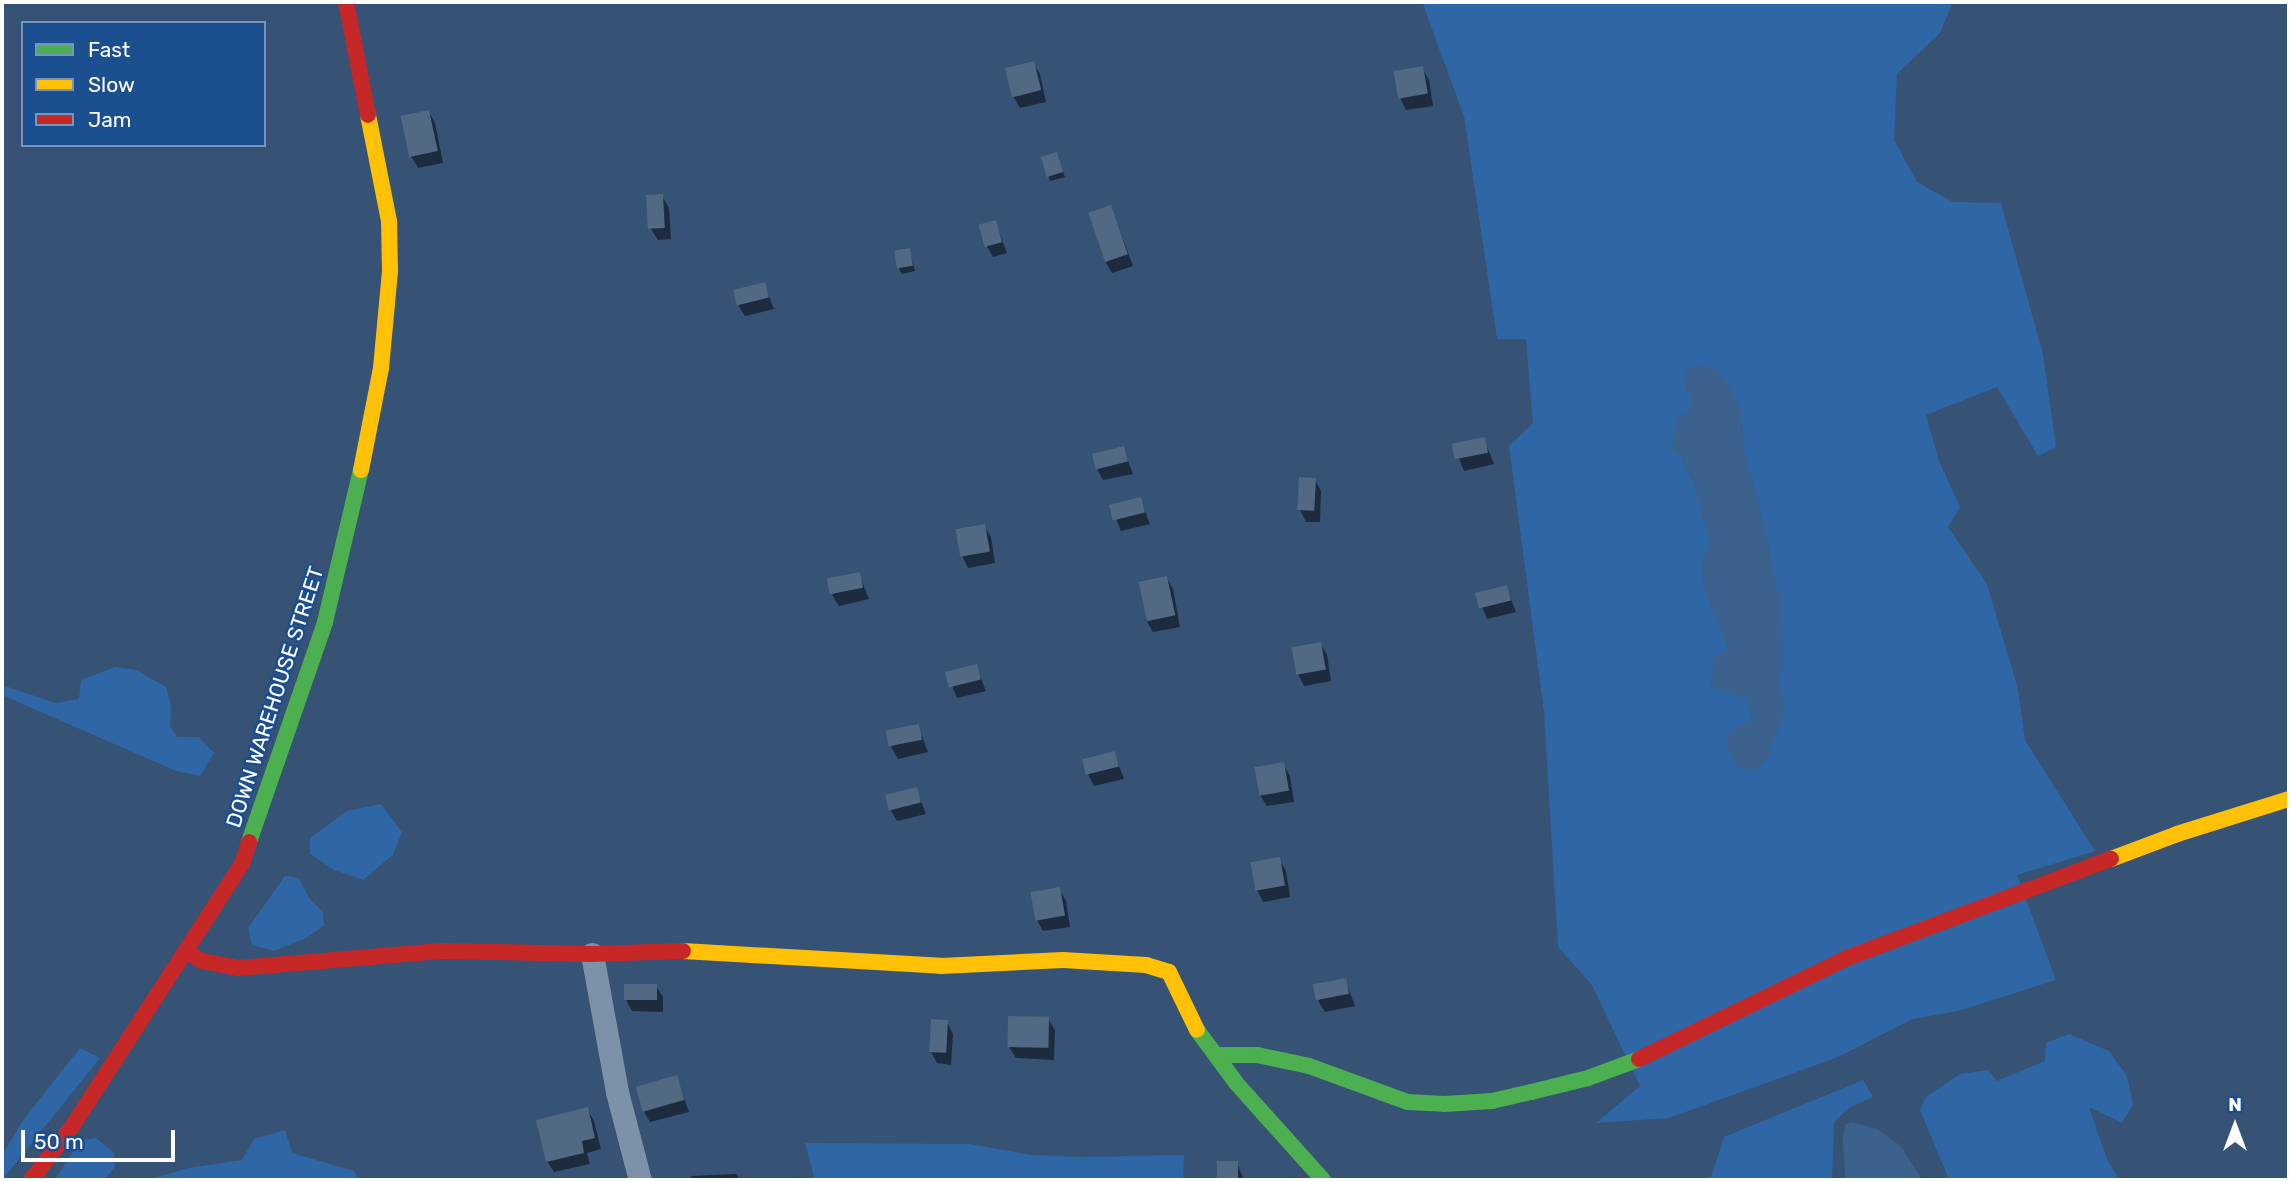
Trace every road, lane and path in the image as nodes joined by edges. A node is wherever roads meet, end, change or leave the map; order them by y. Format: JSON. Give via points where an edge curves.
{"nodes":[{"id":1,"x":346,"y":2,"type":"edge"},
{"id":2,"x":2289,"y":799,"type":"edge"},
{"id":3,"x":187,"y":951,"type":"junction"},
{"id":4,"x":592,"y":954,"type":"junction"},
{"id":5,"x":1217,"y":1055,"type":"junction"},
{"id":6,"x":31,"y":1180,"type":"edge"},
{"id":7,"x":640,"y":1180,"type":"edge"},
{"id":8,"x":1322,"y":1180,"type":"edge"}],
"edges":[{"from":1,"to":3,"type":"street","name":"DOWN WAREHOUSE STREET","via":[[389,220],[390,271],[381,368],[332,595],[293,723],[242,864]]},
{"from":2,"to":5,"type":"street","via":[[2177,834],[1847,958],[1632,1062],[1531,1092],[1492,1101],[1408,1102],[1309,1066],[1257,1055]]},
{"from":3,"to":4,"type":"street","via":[[219,966],[238,968],[441,951]]},
{"from":3,"to":6,"type":"street","name":"DOWN WAREHOUSE STREET","via":[[71,1128]]},
{"from":4,"to":5,"type":"street","via":[[696,951],[941,966],[1063,960],[1146,965],[1169,972],[1197,1030]]},
{"from":4,"to":7,"type":"street","via":[[617,1092]]},
{"from":5,"to":8,"type":"street"}]}
